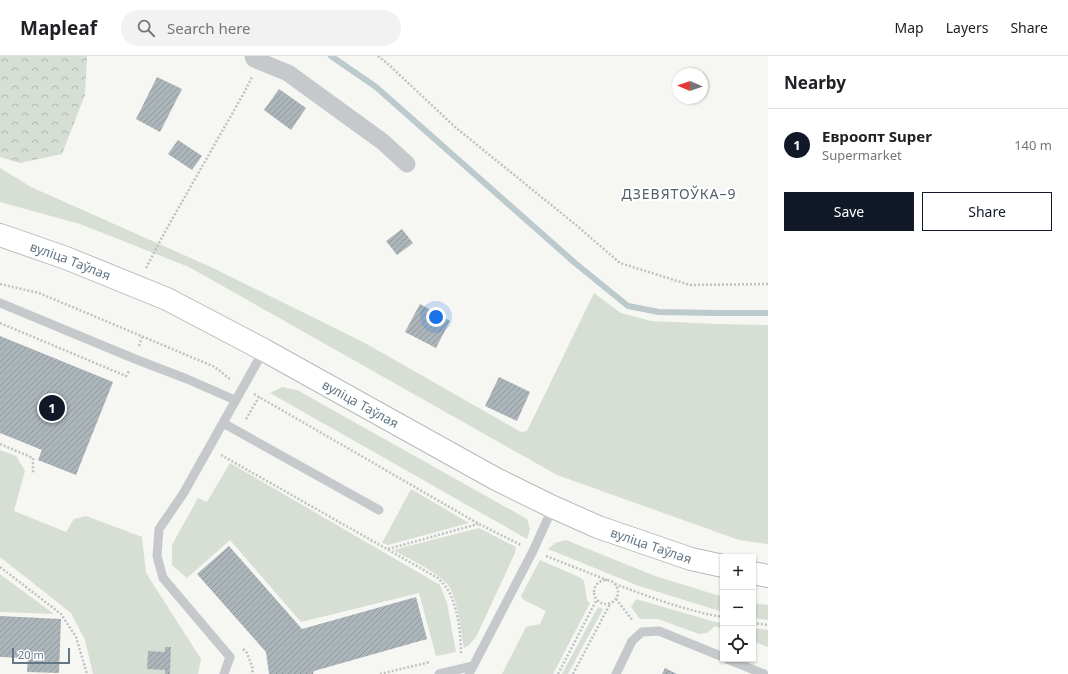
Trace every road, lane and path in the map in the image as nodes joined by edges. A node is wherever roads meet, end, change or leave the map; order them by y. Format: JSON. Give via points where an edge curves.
{"nodes":[{"id":1,"x":253,"y":56,"type":"edge"},
{"id":2,"x":378,"y":56,"type":"edge"},
{"id":3,"x":246,"y":91,"type":"dead end"},
{"id":4,"x":407,"y":164,"type":"dead end"},
{"id":5,"x":0,"y":235,"type":"edge"},
{"id":6,"x":151,"y":261,"type":"dead end"},
{"id":7,"x":0,"y":284,"type":"edge"},
{"id":8,"x":768,"y":284,"type":"edge"},
{"id":9,"x":0,"y":303,"type":"edge"},
{"id":10,"x":0,"y":323,"type":"edge"},
{"id":11,"x":264,"y":350,"type":"junction"},
{"id":12,"x":126,"y":376,"type":"dead end"},
{"id":13,"x":244,"y":387,"type":"junction"},
{"id":14,"x":259,"y":397,"type":"junction"},
{"id":15,"x":235,"y":400,"type":"junction"},
{"id":16,"x":223,"y":423,"type":"junction"},
{"id":17,"x":239,"y":432,"type":"junction"},
{"id":18,"x":0,"y":444,"type":"edge"},
{"id":19,"x":208,"y":448,"type":"junction"},
{"id":20,"x":33,"y":474,"type":"dead end"},
{"id":21,"x":553,"y":507,"type":"junction"},
{"id":22,"x":379,"y":510,"type":"dead end"},
{"id":23,"x":479,"y":524,"type":"junction"},
{"id":24,"x":388,"y":550,"type":"junction"},
{"id":25,"x":533,"y":551,"type":"junction"},
{"id":26,"x":720,"y":565,"type":"edge"},
{"id":27,"x":0,"y":567,"type":"edge"},
{"id":28,"x":756,"y":574,"type":"edge"},
{"id":29,"x":768,"y":576,"type":"edge"},
{"id":30,"x":607,"y":580,"type":"junction"},
{"id":31,"x":615,"y":584,"type":"junction"},
{"id":32,"x":616,"y":599,"type":"junction"},
{"id":33,"x":596,"y":601,"type":"junction"},
{"id":34,"x":610,"y":604,"type":"junction"},
{"id":35,"x":720,"y":617,"type":"edge"},
{"id":36,"x":756,"y":624,"type":"edge"},
{"id":37,"x":768,"y":626,"type":"edge"},
{"id":38,"x":642,"y":632,"type":"junction"},
{"id":39,"x":242,"y":648,"type":"dead end"},
{"id":40,"x":466,"y":651,"type":"dead end"},
{"id":41,"x":461,"y":653,"type":"junction"},
{"id":42,"x":455,"y":655,"type":"dead end"},
{"id":43,"x":720,"y":656,"type":"edge"},
{"id":44,"x":436,"y":661,"type":"dead end"},
{"id":45,"x":734,"y":662,"type":"edge"},
{"id":46,"x":471,"y":670,"type":"edge"},
{"id":47,"x":87,"y":674,"type":"edge"},
{"id":48,"x":224,"y":674,"type":"edge"},
{"id":49,"x":252,"y":674,"type":"edge"},
{"id":50,"x":380,"y":674,"type":"edge"},
{"id":51,"x":439,"y":674,"type":"edge"},
{"id":52,"x":558,"y":674,"type":"edge"},
{"id":53,"x":573,"y":674,"type":"edge"},
{"id":54,"x":616,"y":674,"type":"edge"},
{"id":55,"x":764,"y":674,"type":"edge"}],
"edges":[{"from":1,"to":4,"type":"street","via":[[288,73],[383,142]]},
{"from":2,"to":8,"type":"path","via":[[455,128],[576,224],[620,263],[690,285]]},
{"from":3,"to":6,"type":"path","via":[[166,230]]},
{"from":5,"to":11,"type":"street","name":"вуліца Таўлая","via":[[66,258],[167,299]]},
{"from":7,"to":13,"type":"path","via":[[39,293],[215,367]]},
{"from":9,"to":15,"type":"lane"},
{"from":10,"to":12,"type":"path"},
{"from":11,"to":13,"type":"lane"},
{"from":11,"to":21,"type":"street","name":"вуліца Таўлая","via":[[496,479]]},
{"from":13,"to":14,"type":"path"},
{"from":13,"to":15,"type":"lane"},
{"from":14,"to":17,"type":"path"},
{"from":14,"to":23,"type":"path"},
{"from":15,"to":16,"type":"lane"},
{"from":16,"to":17,"type":"lane"},
{"from":16,"to":19,"type":"lane"},
{"from":17,"to":22,"type":"lane"},
{"from":18,"to":20,"type":"path","via":[[33,458]]},
{"from":19,"to":24,"type":"path"},
{"from":19,"to":48,"type":"lane","via":[[183,494],[159,529],[156,556],[163,578],[230,657]]},
{"from":21,"to":25,"type":"lane"},
{"from":21,"to":26,"type":"street","name":"вуліца Таўлая","via":[[598,527],[691,559]]},
{"from":23,"to":24,"type":"path"},
{"from":23,"to":25,"type":"path"},
{"from":24,"to":41,"type":"path","via":[[438,578],[445,586],[452,596],[456,612]]},
{"from":25,"to":30,"type":"path"},
{"from":25,"to":46,"type":"lane"},
{"from":27,"to":47,"type":"path","via":[[61,614],[76,637]]},
{"from":28,"to":29,"type":"street"},
{"from":30,"to":31,"type":"path"},
{"from":30,"to":33,"type":"path","via":[[599,581],[594,587]]},
{"from":31,"to":32,"type":"path","via":[[618,591]]},
{"from":31,"to":35,"type":"path","via":[[655,599]]},
{"from":32,"to":34,"type":"path"},
{"from":32,"to":38,"type":"path"},
{"from":33,"to":34,"type":"path","via":[[603,605]]},
{"from":33,"to":52,"type":"path"},
{"from":34,"to":53,"type":"path"},
{"from":36,"to":37,"type":"path"},
{"from":38,"to":43,"type":"lane","via":[[659,632]]},
{"from":38,"to":54,"type":"lane","via":[[632,641]]},
{"from":39,"to":49,"type":"path","via":[[247,653],[253,669]]},
{"from":40,"to":41,"type":"path"},
{"from":41,"to":42,"type":"path"},
{"from":44,"to":50,"type":"path"},
{"from":45,"to":55,"type":"lane"},
{"from":46,"to":51,"type":"lane"}]}
